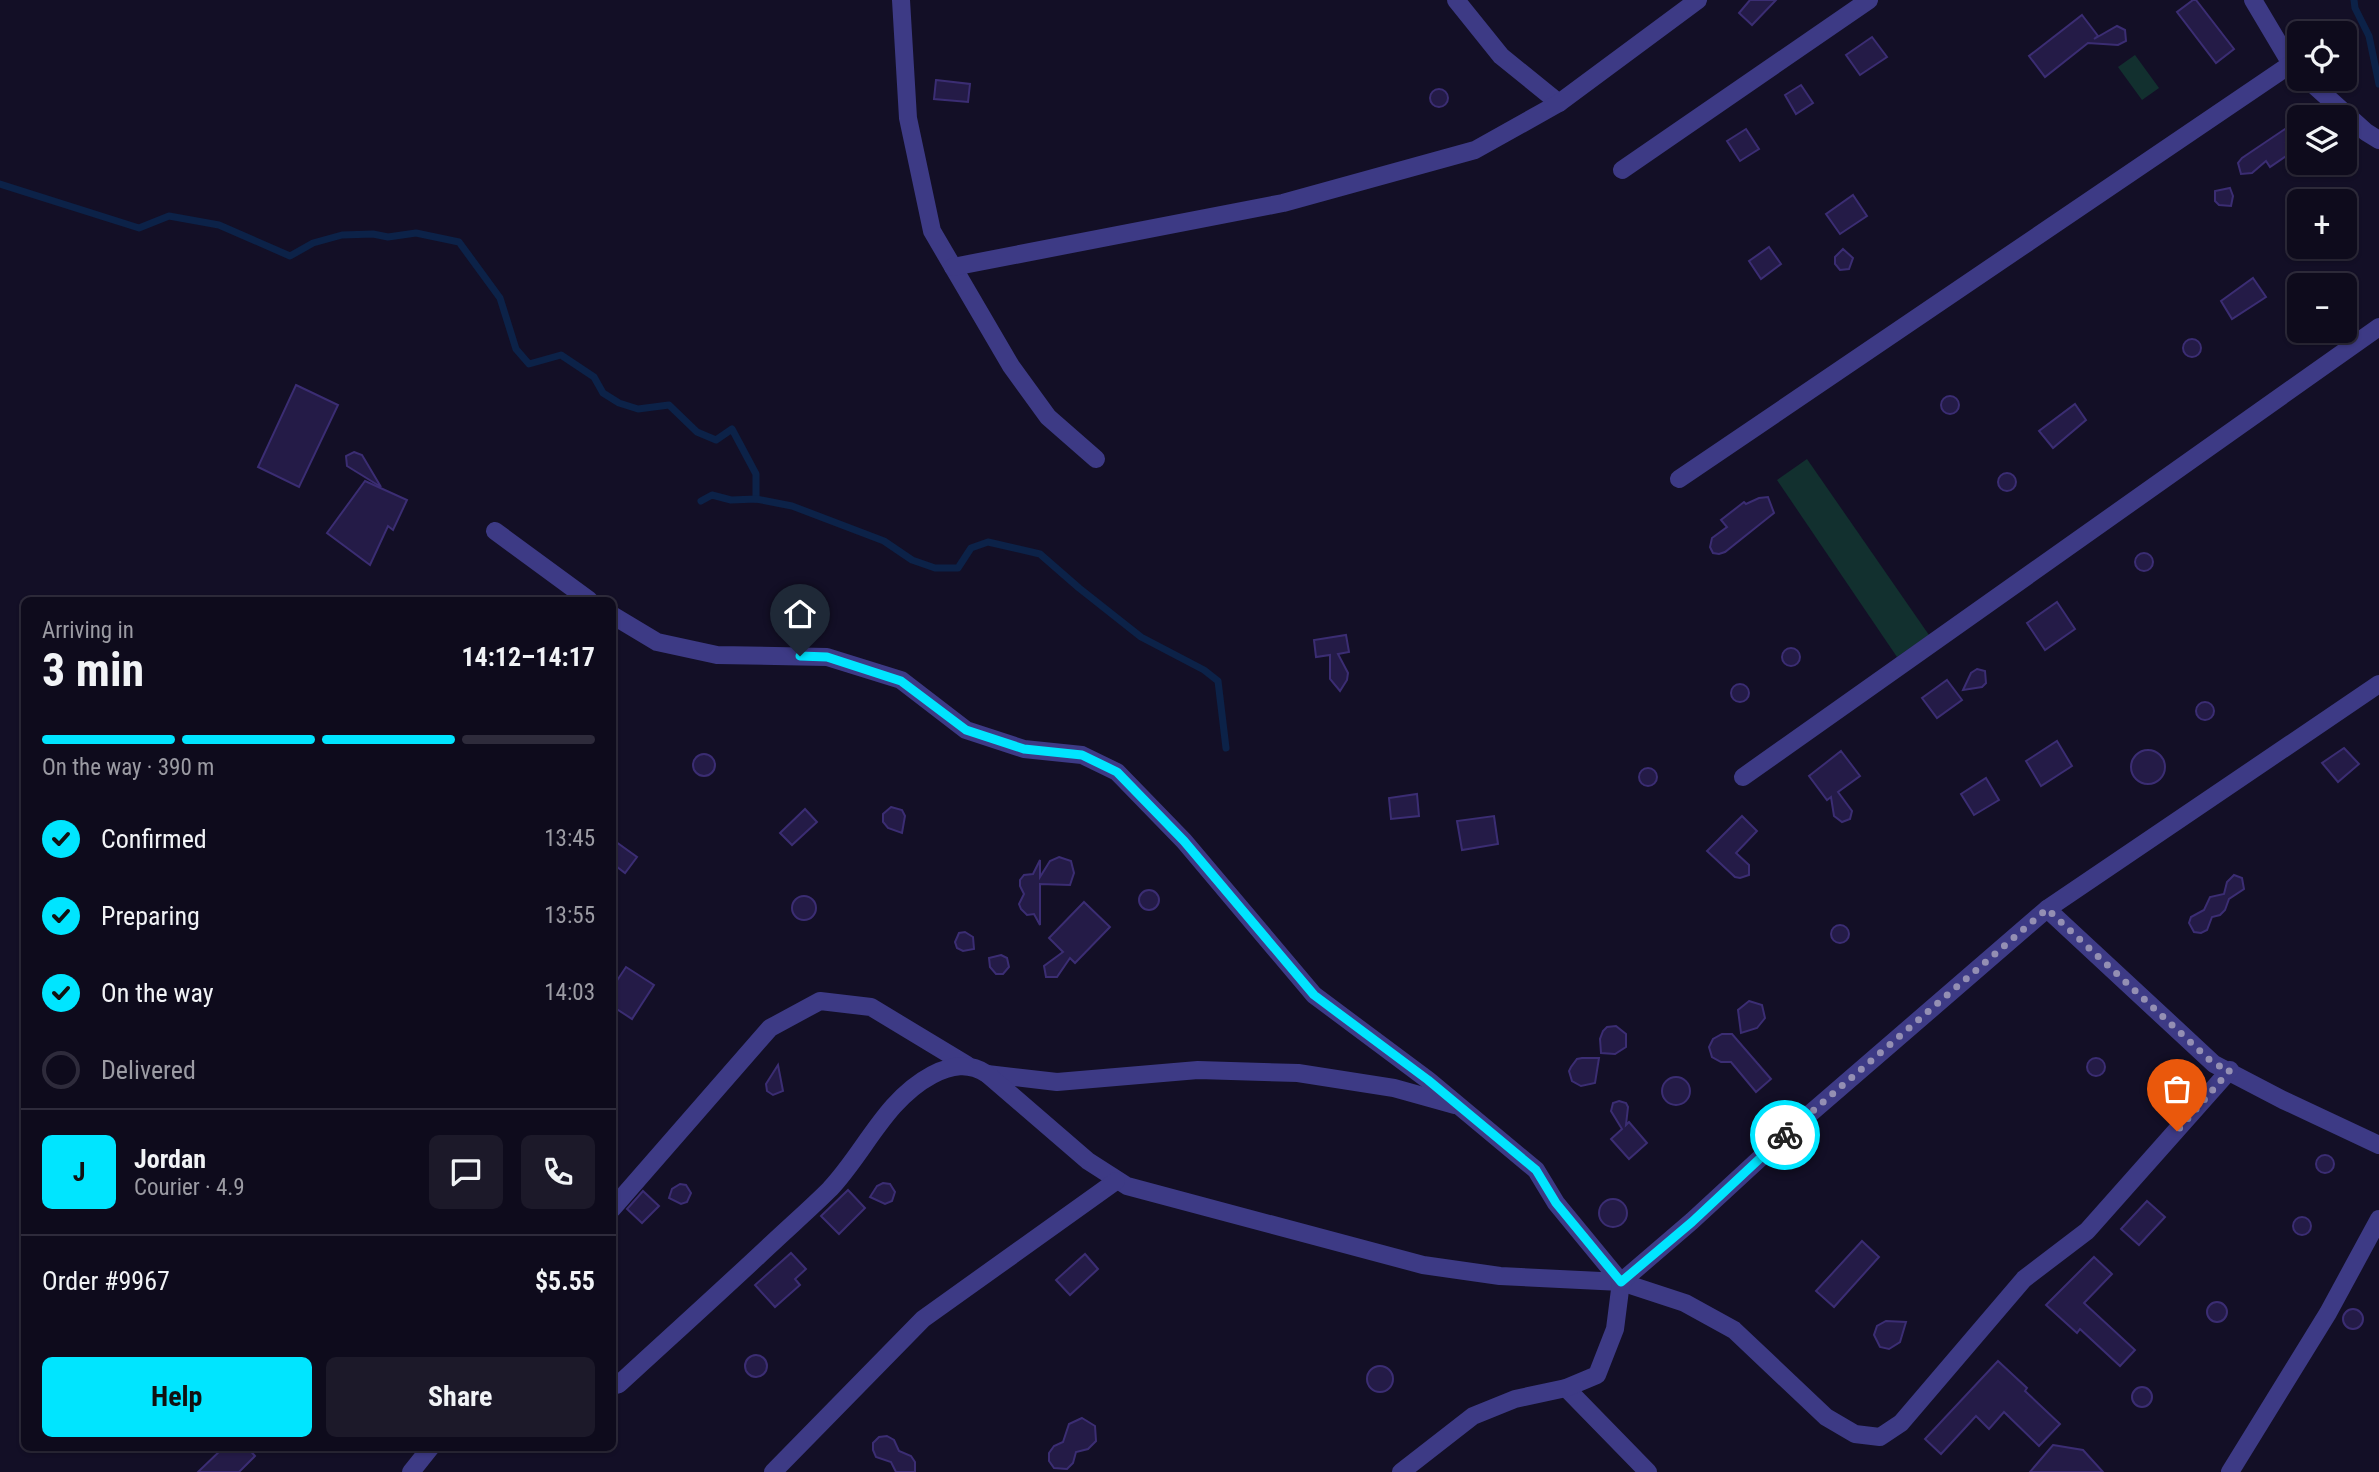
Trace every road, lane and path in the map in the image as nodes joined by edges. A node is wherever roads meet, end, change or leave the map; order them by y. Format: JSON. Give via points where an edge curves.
{"nodes":[{"id":1,"x":901,"y":0,"type":"edge"},
{"id":2,"x":1457,"y":0,"type":"edge"},
{"id":3,"x":1699,"y":0,"type":"edge"},
{"id":4,"x":1869,"y":0,"type":"edge"},
{"id":5,"x":2253,"y":0,"type":"edge"},
{"id":6,"x":2287,"y":55,"type":"edge"},
{"id":7,"x":2287,"y":73,"type":"edge"},
{"id":8,"x":2320,"y":91,"type":"edge"},
{"id":9,"x":1559,"y":103,"type":"junction"},
{"id":10,"x":2379,"y":140,"type":"edge"},
{"id":11,"x":1622,"y":170,"type":"dead end"},
{"id":12,"x":953,"y":267,"type":"junction"},
{"id":13,"x":2379,"y":327,"type":"edge"},
{"id":14,"x":1096,"y":459,"type":"dead end"},
{"id":15,"x":1679,"y":479,"type":"dead end"},
{"id":16,"x":495,"y":531,"type":"dead end"},
{"id":17,"x":585,"y":597,"type":"edge"},
{"id":18,"x":616,"y":617,"type":"edge"},
{"id":19,"x":2379,"y":684,"type":"edge"},
{"id":20,"x":1743,"y":777,"type":"dead end"},
{"id":21,"x":2047,"y":909,"type":"junction"},
{"id":22,"x":967,"y":1065,"type":"junction"},
{"id":23,"x":2230,"y":1070,"type":"junction"},
{"id":24,"x":987,"y":1074,"type":"junction"},
{"id":25,"x":1460,"y":1107,"type":"junction"},
{"id":26,"x":2379,"y":1145,"type":"edge"},
{"id":27,"x":1116,"y":1181,"type":"junction"},
{"id":28,"x":616,"y":1204,"type":"edge"},
{"id":29,"x":2379,"y":1219,"type":"edge"},
{"id":30,"x":1621,"y":1282,"type":"junction"},
{"id":31,"x":616,"y":1385,"type":"edge"},
{"id":32,"x":1566,"y":1388,"type":"junction"},
{"id":33,"x":428,"y":1451,"type":"edge"},
{"id":34,"x":411,"y":1472,"type":"edge"},
{"id":35,"x":773,"y":1472,"type":"edge"},
{"id":36,"x":1401,"y":1472,"type":"edge"},
{"id":37,"x":1648,"y":1472,"type":"edge"},
{"id":38,"x":2230,"y":1472,"type":"edge"}],
"edges":[{"from":1,"to":12,"type":"street","via":[[908,118],[932,231]]},
{"from":2,"to":9,"type":"street","via":[[1501,56]]},
{"from":3,"to":9,"type":"street"},
{"from":4,"to":11,"type":"street"},
{"from":5,"to":6,"type":"street"},
{"from":7,"to":15,"type":"street"},
{"from":8,"to":10,"type":"street"},
{"from":9,"to":12,"type":"street","via":[[1475,150],[1283,203]]},
{"from":12,"to":14,"type":"street","via":[[1011,366],[1048,417]]},
{"from":13,"to":20,"type":"street"},
{"from":16,"to":17,"type":"street"},
{"from":18,"to":25,"type":"street","via":[[657,642],[717,655],[827,657],[901,681],[966,730],[1024,749],[1082,755],[1117,772],[1184,841],[1314,995]]},
{"from":19,"to":21,"type":"street"},
{"from":21,"to":23,"type":"street","via":[[2214,1064]]},
{"from":21,"to":30,"type":"street"},
{"from":22,"to":24,"type":"street"},
{"from":22,"to":28,"type":"street","via":[[871,1007],[820,1001],[770,1028]]},
{"from":22,"to":31,"type":"street","via":[[931,1075],[895,1105],[831,1187]]},
{"from":23,"to":26,"type":"street"},
{"from":23,"to":30,"type":"street","via":[[2087,1231],[2024,1279],[1901,1423],[1880,1437],[1855,1434],[1826,1417],[1734,1330],[1685,1303]]},
{"from":24,"to":25,"type":"street","via":[[1058,1082],[1198,1070],[1298,1073],[1394,1088]]},
{"from":24,"to":27,"type":"street"},
{"from":25,"to":30,"type":"street","via":[[1536,1170],[1556,1203]]},
{"from":27,"to":30,"type":"street","via":[[1208,1210],[1423,1265],[1500,1276]]},
{"from":27,"to":35,"type":"street","via":[[923,1319]]},
{"from":29,"to":38,"type":"street","via":[[2328,1313]]},
{"from":30,"to":32,"type":"street","via":[[1615,1329],[1597,1375]]},
{"from":32,"to":36,"type":"street","via":[[1515,1399],[1474,1416]]},
{"from":32,"to":37,"type":"street"},
{"from":33,"to":34,"type":"street"}]}
